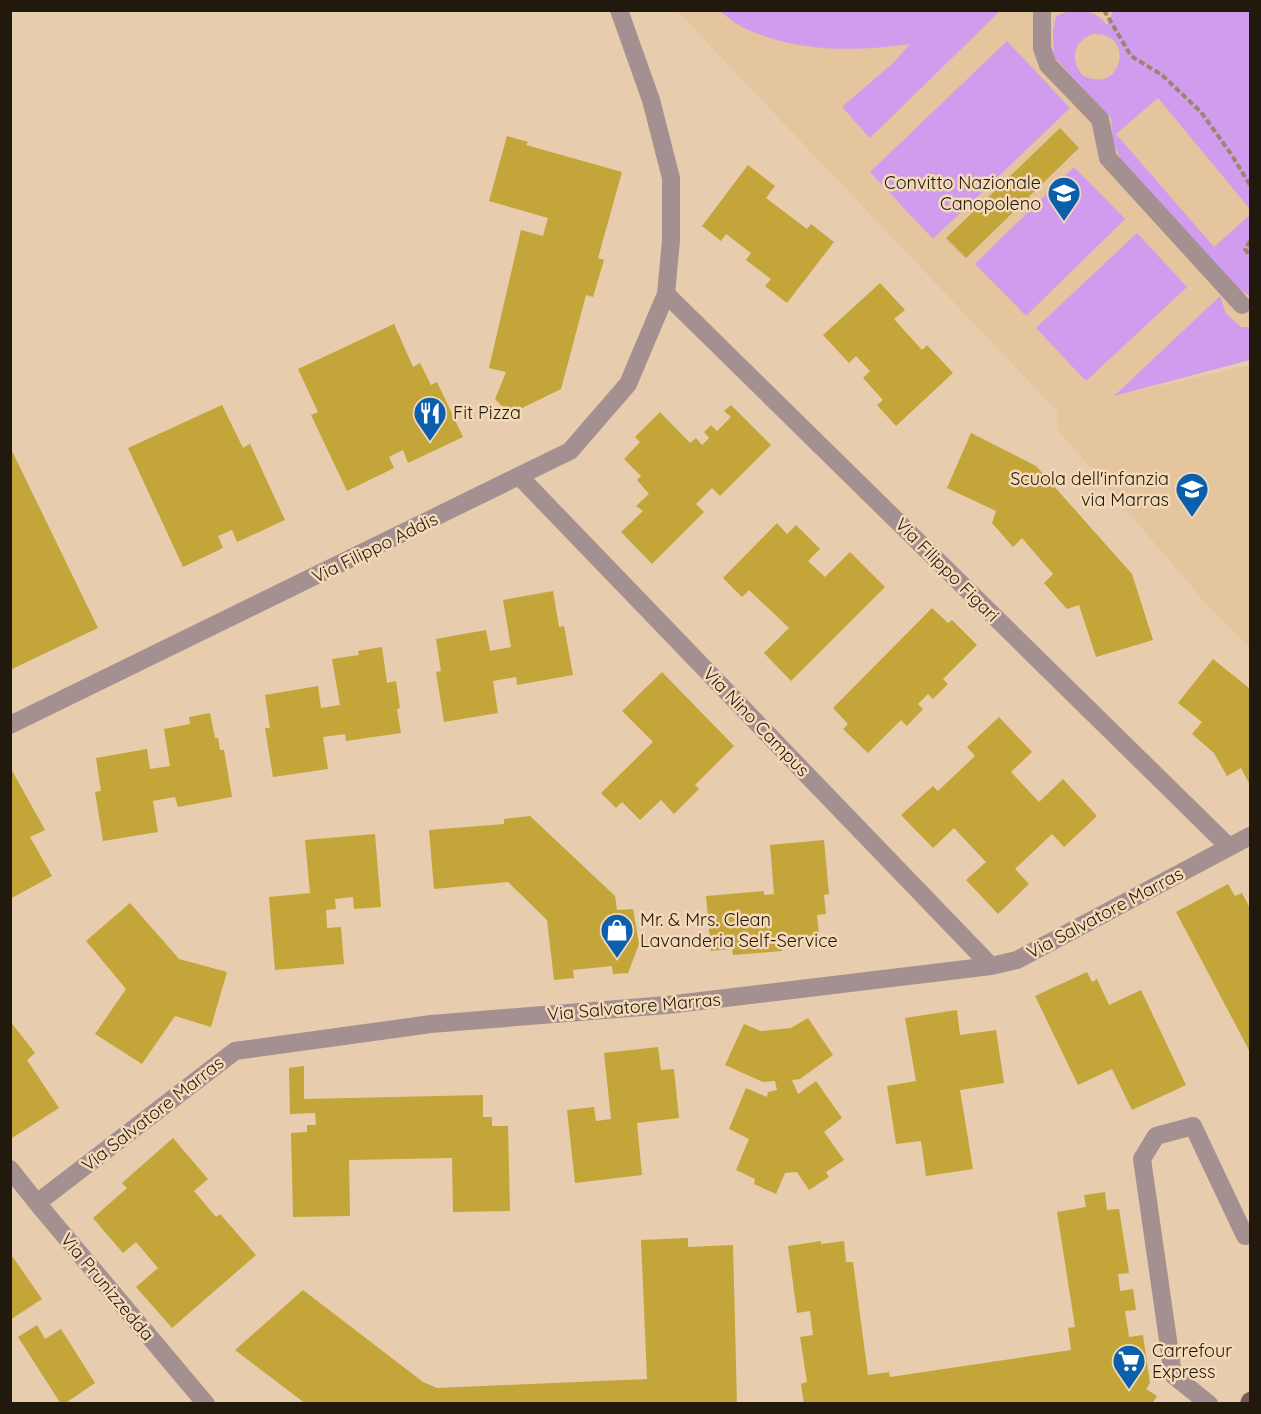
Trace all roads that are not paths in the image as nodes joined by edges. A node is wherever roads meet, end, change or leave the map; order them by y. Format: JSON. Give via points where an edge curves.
{"nodes":[{"id":1,"x":619,"y":10,"type":"edge"},
{"id":2,"x":1042,"y":10,"type":"edge"},
{"id":3,"x":666,"y":294,"type":"junction"},
{"id":4,"x":1242,"y":305,"type":"dead end"},
{"id":5,"x":520,"y":477,"type":"junction"},
{"id":6,"x":10,"y":725,"type":"edge"},
{"id":7,"x":1251,"y":836,"type":"edge"},
{"id":8,"x":1228,"y":846,"type":"junction"},
{"id":9,"x":992,"y":966,"type":"junction"},
{"id":10,"x":10,"y":1169,"type":"edge"},
{"id":11,"x":36,"y":1203,"type":"junction"},
{"id":12,"x":1245,"y":1236,"type":"dead end"},
{"id":13,"x":206,"y":1404,"type":"edge"},
{"id":14,"x":1209,"y":1404,"type":"edge"}],
"edges":[{"from":1,"to":3,"type":"street","name":"Via Filippo Addis","via":[[651,100],[671,178],[672,240]]},
{"from":2,"to":4,"type":"street","via":[[1042,48],[1048,65],[1100,119],[1108,158]]},
{"from":3,"to":5,"type":"street","name":"Via Filippo Addis","via":[[628,384],[570,451]]},
{"from":3,"to":8,"type":"street","name":"Via Filippo Figari"},
{"from":5,"to":6,"type":"street","name":"Via Filippo Addis"},
{"from":5,"to":9,"type":"street","name":"Via Nino Campus"},
{"from":7,"to":8,"type":"street","name":"Via Salvatore Marras"},
{"from":8,"to":9,"type":"street","name":"Via Salvatore Marras","via":[[1017,960]]},
{"from":9,"to":11,"type":"street","name":"Via Salvatore Marras","via":[[667,1005],[431,1024],[235,1051]]},
{"from":10,"to":11,"type":"street","name":"Via Prunizzedda"},
{"from":11,"to":13,"type":"street","name":"Via Prunizzedda"},
{"from":12,"to":14,"type":"street","via":[[1193,1126],[1156,1136],[1142,1159],[1173,1376]]}]}
